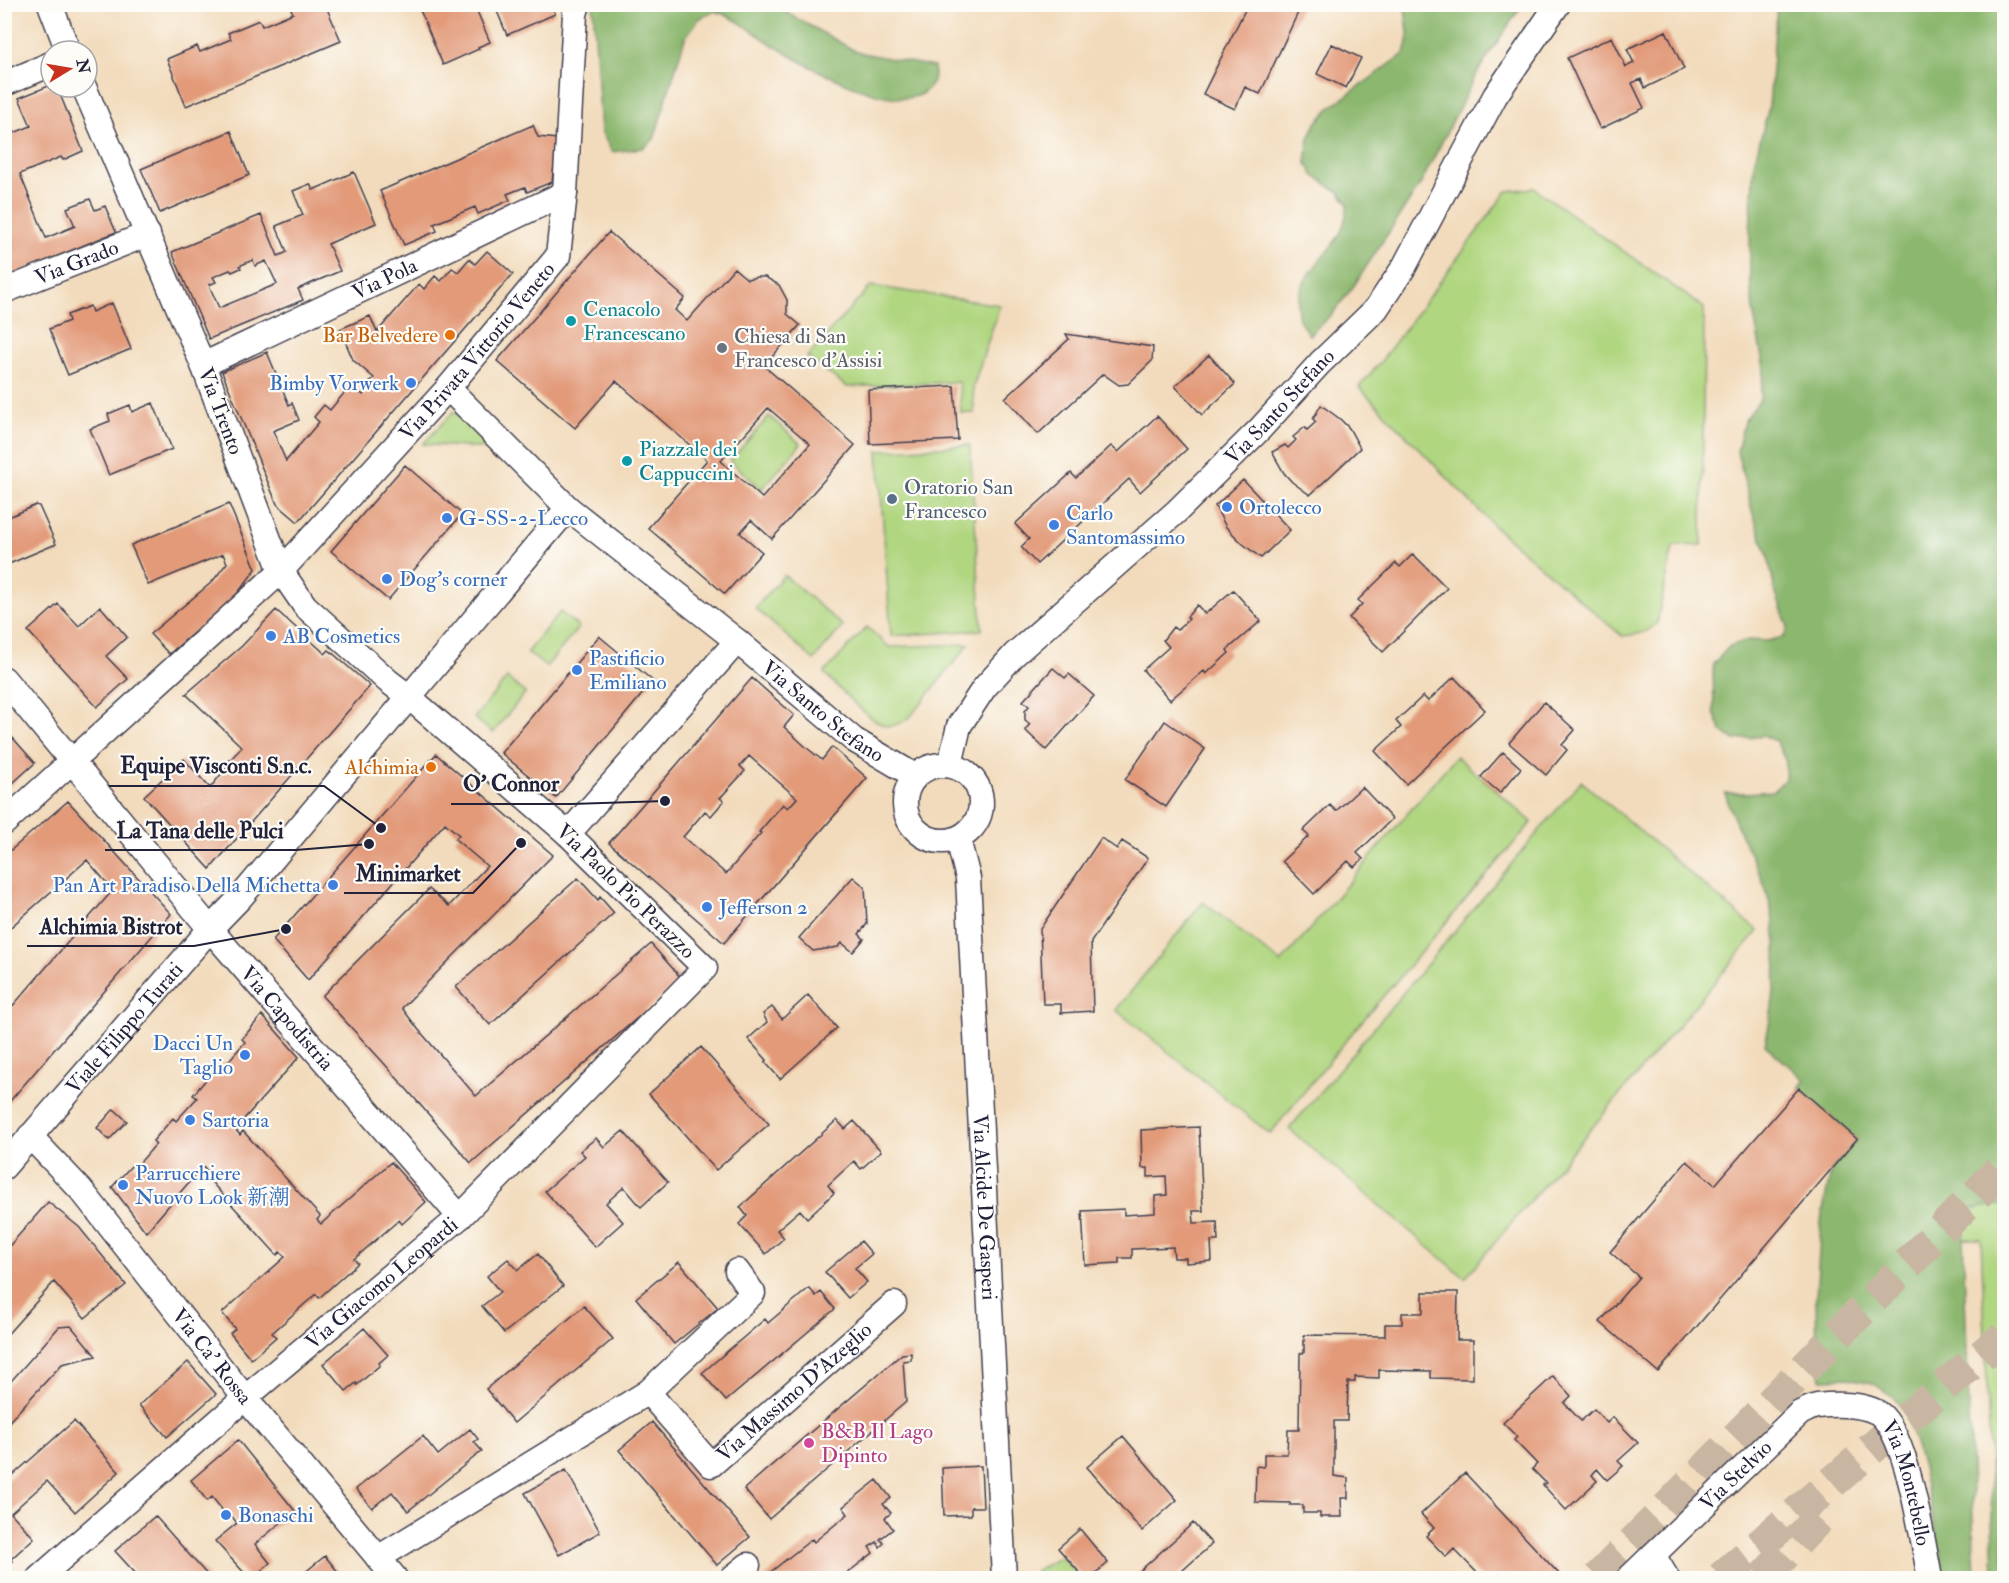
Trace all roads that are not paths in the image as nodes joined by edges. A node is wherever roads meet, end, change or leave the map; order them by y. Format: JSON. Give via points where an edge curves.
{"nodes":[{"id":1,"x":50,"y":4,"type":"edge"},
{"id":2,"x":1558,"y":4,"type":"edge"},
{"id":3,"x":575,"y":8,"type":"edge"},
{"id":4,"x":63,"y":39,"type":"edge"},
{"id":5,"x":39,"y":69,"type":"edge"},
{"id":6,"x":4,"y":84,"type":"edge"},
{"id":7,"x":89,"y":99,"type":"edge"},
{"id":8,"x":565,"y":193,"type":"junction"},
{"id":9,"x":148,"y":234,"type":"junction"},
{"id":10,"x":4,"y":291,"type":"edge"},
{"id":11,"x":203,"y":365,"type":"junction"},
{"id":12,"x":448,"y":388,"type":"junction"},
{"id":13,"x":568,"y":508,"type":"junction"},
{"id":14,"x":281,"y":571,"type":"junction"},
{"id":15,"x":737,"y":641,"type":"junction"},
{"id":16,"x":4,"y":679,"type":"edge"},
{"id":17,"x":409,"y":697,"type":"junction"},
{"id":18,"x":73,"y":761,"type":"junction"},
{"id":19,"x":950,"y":765,"type":"junction"},
{"id":20,"x":915,"y":776,"type":"junction"},
{"id":21,"x":4,"y":824,"type":"edge"},
{"id":22,"x":568,"y":834,"type":"junction"},
{"id":23,"x":958,"y":838,"type":"junction"},
{"id":24,"x":210,"y":929,"type":"junction"},
{"id":25,"x":705,"y":968,"type":"joint"},
{"id":26,"x":30,"y":1136,"type":"junction"},
{"id":27,"x":4,"y":1167,"type":"edge"},
{"id":28,"x":460,"y":1217,"type":"junction"},
{"id":29,"x":737,"y":1271,"type":"dead end"},
{"id":30,"x":894,"y":1304,"type":"dead end"},
{"id":31,"x":648,"y":1392,"type":"junction"},
{"id":32,"x":245,"y":1398,"type":"junction"},
{"id":33,"x":1858,"y":1405,"type":"joint"},
{"id":34,"x":1653,"y":1555,"type":"junction"},
{"id":35,"x":378,"y":1558,"type":"junction"},
{"id":36,"x":39,"y":1578,"type":"edge"},
{"id":37,"x":395,"y":1578,"type":"edge"},
{"id":38,"x":1004,"y":1578,"type":"edge"},
{"id":39,"x":1629,"y":1578,"type":"edge"},
{"id":40,"x":1667,"y":1578,"type":"edge"},
{"id":41,"x":1930,"y":1578,"type":"edge"}],
"edges":[{"from":1,"to":4,"type":"street"},
{"from":2,"to":19,"type":"street","name":"Via Santo Stefano","via":[[1495,96],[1404,267],[1376,309],[1176,512],[1015,654],[984,688],[959,726]]},
{"from":3,"to":8,"type":"street","name":"Via Privata Vittorio Veneto"},
{"from":5,"to":6,"type":"street"},
{"from":7,"to":9,"type":"street","name":"Via Trento"},
{"from":8,"to":11,"type":"street","name":"Via Pola"},
{"from":8,"to":12,"type":"street","name":"Via Privata Vittorio Veneto","via":[[558,256]]},
{"from":9,"to":10,"type":"street","name":"Via Grado"},
{"from":9,"to":11,"type":"street","name":"Via Trento"},
{"from":11,"to":14,"type":"street","name":"Via Trento"},
{"from":12,"to":13,"type":"street"},
{"from":12,"to":14,"type":"street","name":"Via Privata Vittorio Veneto"},
{"from":13,"to":15,"type":"street"},
{"from":13,"to":17,"type":"street"},
{"from":14,"to":17,"type":"street","name":"Via Trento","via":[[305,606]]},
{"from":14,"to":18,"type":"street","name":"Via Privata Vittorio Veneto"},
{"from":15,"to":20,"type":"street","name":"Via Santo Stefano","via":[[854,740]]},
{"from":15,"to":22,"type":"street","name":"Via Paolo Pio Perazzo"},
{"from":16,"to":18,"type":"street","name":"Via Capodistria"},
{"from":17,"to":22,"type":"street","name":"Via Paolo Pio Perazzo"},
{"from":17,"to":24,"type":"street","name":"Viale Filippo Turati"},
{"from":18,"to":21,"type":"street","name":"Via Privata Vittorio Veneto"},
{"from":18,"to":24,"type":"street","name":"Via Capodistria"},
{"from":19,"to":20,"type":"street","via":[[926,768]]},
{"from":19,"to":23,"type":"street","via":[[971,777],[981,799],[976,822]]},
{"from":20,"to":23,"type":"street","via":[[905,799],[912,824],[932,840]]},
{"from":22,"to":25,"type":"street","name":"Via Paolo Pio Perazzo"},
{"from":23,"to":38,"type":"street","name":"Via Alcide De Gasperi","via":[[968,878]]},
{"from":24,"to":26,"type":"street","name":"Viale Filippo Turati"},
{"from":24,"to":28,"type":"street","name":"Via Capodistria"},
{"from":25,"to":28,"type":"street","name":"Via Giacomo Leopardi"},
{"from":26,"to":27,"type":"street","name":"Viale Filippo Turati"},
{"from":26,"to":32,"type":"street","name":"Via Ca' Rossa","via":[[82,1191]]},
{"from":28,"to":32,"type":"street","name":"Via Giacomo Leopardi"},
{"from":29,"to":31,"type":"street","via":[[753,1293]]},
{"from":30,"to":31,"type":"street","name":"Via Massimo D'Azeglio","via":[[711,1465]]},
{"from":31,"to":35,"type":"street"},
{"from":32,"to":35,"type":"street","name":"Via Ca' Rossa"},
{"from":32,"to":36,"type":"street","name":"Via Giacomo Leopardi"},
{"from":33,"to":34,"type":"street","name":"Via Stelvio","via":[[1815,1406],[1800,1413]]},
{"from":33,"to":41,"type":"street","name":"Via Montebello","via":[[1882,1415],[1895,1435],[1910,1481]]},
{"from":34,"to":39,"type":"street","name":"Via Stelvio"},
{"from":34,"to":40,"type":"street"},
{"from":35,"to":37,"type":"street","name":"Via Ca' Rossa"}]}
